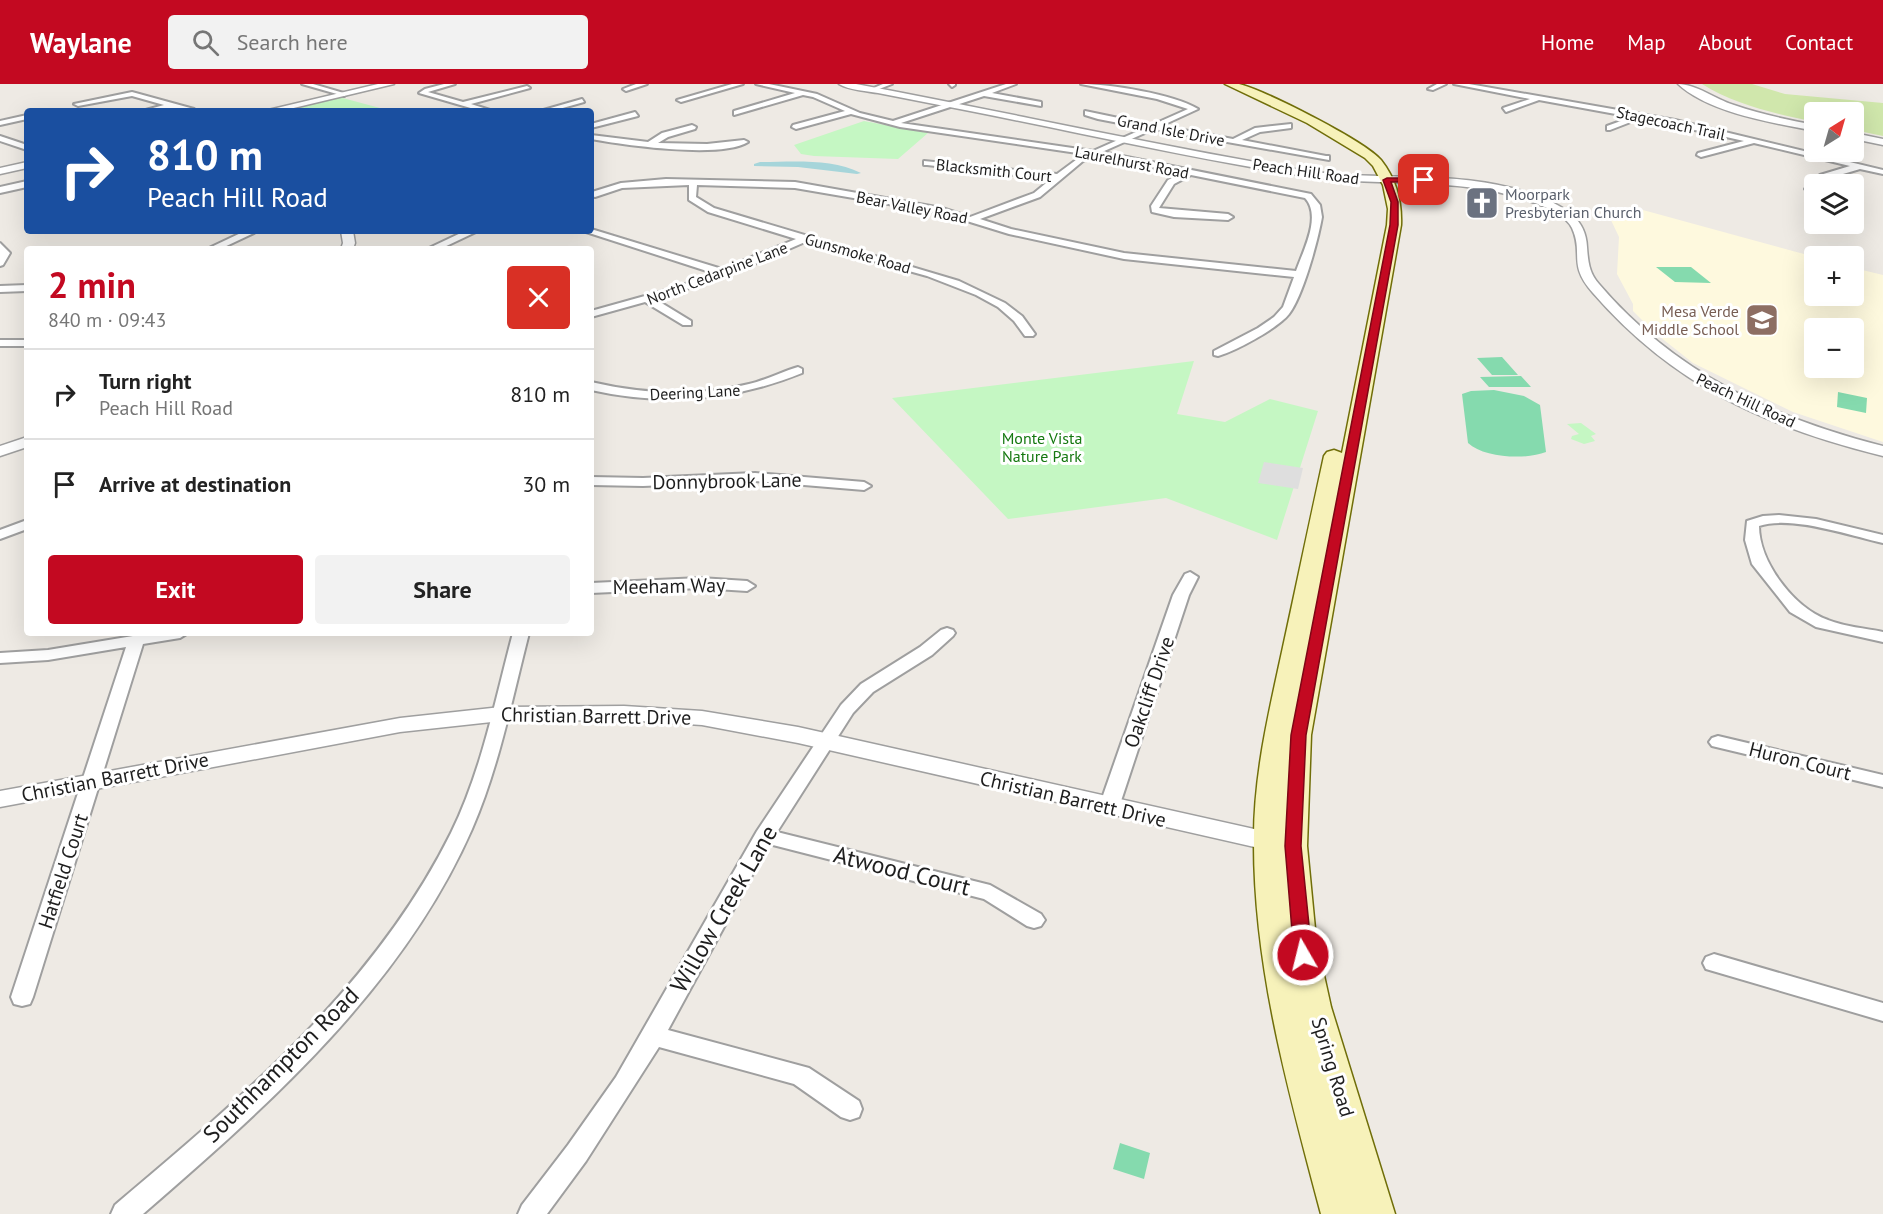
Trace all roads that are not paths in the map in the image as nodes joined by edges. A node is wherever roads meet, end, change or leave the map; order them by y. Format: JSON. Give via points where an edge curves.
{"nodes":[{"id":1,"x":305,"y":84,"type":"edge"},
{"id":2,"x":390,"y":84,"type":"edge"},
{"id":3,"x":452,"y":84,"type":"edge"},
{"id":4,"x":644,"y":84,"type":"edge"},
{"id":5,"x":740,"y":84,"type":"edge"},
{"id":6,"x":759,"y":84,"type":"edge"},
{"id":7,"x":843,"y":84,"type":"edge"},
{"id":8,"x":889,"y":84,"type":"edge"},
{"id":9,"x":1013,"y":84,"type":"edge"},
{"id":10,"x":1084,"y":84,"type":"edge"},
{"id":11,"x":1224,"y":84,"type":"edge"},
{"id":12,"x":1230,"y":84,"type":"edge"},
{"id":13,"x":1443,"y":84,"type":"edge"},
{"id":14,"x":1457,"y":84,"type":"edge"},
{"id":15,"x":1682,"y":84,"type":"edge"},
{"id":16,"x":1691,"y":84,"type":"edge"},
{"id":17,"x":1142,"y":86,"type":"dead end"},
{"id":18,"x":527,"y":88,"type":"dead end"},
{"id":19,"x":626,"y":89,"type":"dead end"},
{"id":20,"x":1431,"y":89,"type":"dead end"},
{"id":21,"x":872,"y":90,"type":"junction"},
{"id":22,"x":1128,"y":92,"type":"junction"},
{"id":23,"x":804,"y":93,"type":"junction"},
{"id":24,"x":344,"y":94,"type":"junction"},
{"id":25,"x":984,"y":94,"type":"junction"},
{"id":26,"x":1540,"y":98,"type":"junction"},
{"id":27,"x":681,"y":100,"type":"dead end"},
{"id":28,"x":582,"y":101,"type":"dead end"},
{"id":29,"x":78,"y":104,"type":"dead end"},
{"id":30,"x":462,"y":104,"type":"junction"},
{"id":31,"x":1038,"y":104,"type":"dead end"},
{"id":32,"x":172,"y":105,"type":"junction"},
{"id":33,"x":951,"y":105,"type":"junction"},
{"id":34,"x":159,"y":108,"type":"edge"},
{"id":35,"x":182,"y":108,"type":"edge"},
{"id":36,"x":282,"y":108,"type":"edge"},
{"id":37,"x":477,"y":108,"type":"edge"},
{"id":38,"x":555,"y":108,"type":"edge"},
{"id":39,"x":1506,"y":110,"type":"dead end"},
{"id":40,"x":851,"y":112,"type":"junction"},
{"id":41,"x":737,"y":113,"type":"dead end"},
{"id":42,"x":1088,"y":113,"type":"dead end"},
{"id":43,"x":635,"y":114,"type":"dead end"},
{"id":44,"x":1640,"y":116,"type":"junction"},
{"id":45,"x":24,"y":118,"type":"edge"},
{"id":46,"x":0,"y":123,"type":"edge"},
{"id":47,"x":1804,"y":124,"type":"edge"},
{"id":48,"x":1804,"y":124,"type":"edge"},
{"id":49,"x":594,"y":125,"type":"edge"},
{"id":50,"x":896,"y":125,"type":"junction"},
{"id":51,"x":1288,"y":126,"type":"dead end"},
{"id":52,"x":692,"y":127,"type":"dead end"},
{"id":53,"x":796,"y":127,"type":"dead end"},
{"id":54,"x":1154,"y":127,"type":"junction"},
{"id":55,"x":1610,"y":128,"type":"dead end"},
{"id":56,"x":594,"y":137,"type":"edge"},
{"id":57,"x":1864,"y":137,"type":"edge"},
{"id":58,"x":0,"y":138,"type":"edge"},
{"id":59,"x":1126,"y":139,"type":"junction"},
{"id":60,"x":24,"y":141,"type":"edge"},
{"id":61,"x":1754,"y":141,"type":"junction"},
{"id":62,"x":1883,"y":141,"type":"edge"},
{"id":63,"x":744,"y":142,"type":"dead end"},
{"id":64,"x":1232,"y":142,"type":"junction"},
{"id":65,"x":13,"y":143,"type":"junction"},
{"id":66,"x":651,"y":144,"type":"junction"},
{"id":67,"x":24,"y":147,"type":"edge"},
{"id":68,"x":1093,"y":153,"type":"junction"},
{"id":69,"x":1701,"y":155,"type":"dead end"},
{"id":70,"x":1326,"y":158,"type":"dead end"},
{"id":71,"x":927,"y":163,"type":"dead end"},
{"id":72,"x":24,"y":166,"type":"edge"},
{"id":73,"x":1857,"y":166,"type":"junction"},
{"id":74,"x":0,"y":171,"type":"edge"},
{"id":75,"x":1883,"y":172,"type":"edge"},
{"id":76,"x":1189,"y":173,"type":"junction"},
{"id":77,"x":1832,"y":174,"type":"edge"},
{"id":78,"x":1060,"y":177,"type":"junction"},
{"id":79,"x":1381,"y":180,"type":"junction"},
{"id":80,"x":693,"y":182,"type":"junction"},
{"id":81,"x":24,"y":185,"type":"edge"},
{"id":82,"x":0,"y":190,"type":"edge"},
{"id":83,"x":595,"y":194,"type":"dead end"},
{"id":84,"x":1228,"y":217,"type":"dead end"},
{"id":85,"x":972,"y":219,"type":"junction"},
{"id":86,"x":594,"y":233,"type":"edge"},
{"id":87,"x":245,"y":234,"type":"edge"},
{"id":88,"x":466,"y":234,"type":"edge"},
{"id":89,"x":807,"y":238,"type":"junction"},
{"id":90,"x":0,"y":246,"type":"edge"},
{"id":91,"x":219,"y":246,"type":"edge"},
{"id":92,"x":439,"y":246,"type":"edge"},
{"id":93,"x":0,"y":263,"type":"edge"},
{"id":94,"x":725,"y":273,"type":"junction"},
{"id":95,"x":1298,"y":274,"type":"junction"},
{"id":96,"x":24,"y":288,"type":"edge"},
{"id":97,"x":0,"y":289,"type":"edge"},
{"id":98,"x":649,"y":300,"type":"junction"},
{"id":99,"x":594,"y":313,"type":"edge"},
{"id":100,"x":687,"y":323,"type":"dead end"},
{"id":101,"x":1029,"y":334,"type":"dead end"},
{"id":102,"x":0,"y":343,"type":"edge"},
{"id":103,"x":24,"y":343,"type":"edge"},
{"id":104,"x":1218,"y":353,"type":"dead end"},
{"id":105,"x":798,"y":371,"type":"dead end"},
{"id":106,"x":594,"y":387,"type":"edge"},
{"id":107,"x":24,"y":443,"type":"edge"},
{"id":108,"x":0,"y":451,"type":"edge"},
{"id":109,"x":1883,"y":452,"type":"edge"},
{"id":110,"x":594,"y":481,"type":"edge"},
{"id":111,"x":864,"y":486,"type":"dead end"},
{"id":112,"x":24,"y":525,"type":"edge"},
{"id":113,"x":0,"y":535,"type":"edge"},
{"id":114,"x":1883,"y":539,"type":"edge"},
{"id":115,"x":1190,"y":577,"type":"dead end"},
{"id":116,"x":747,"y":586,"type":"dead end"},
{"id":117,"x":594,"y":588,"type":"edge"},
{"id":118,"x":947,"y":633,"type":"dead end"},
{"id":119,"x":164,"y":636,"type":"edge"},
{"id":120,"x":520,"y":636,"type":"edge"},
{"id":121,"x":1883,"y":637,"type":"edge"},
{"id":122,"x":136,"y":641,"type":"junction"},
{"id":123,"x":0,"y":658,"type":"edge"},
{"id":124,"x":501,"y":714,"type":"junction"},
{"id":125,"x":1718,"y":741,"type":"dead end"},
{"id":126,"x":824,"y":742,"type":"junction"},
{"id":127,"x":91,"y":782,"type":"junction"},
{"id":128,"x":1883,"y":782,"type":"edge"},
{"id":129,"x":0,"y":798,"type":"edge"},
{"id":130,"x":1109,"y":807,"type":"junction"},
{"id":131,"x":764,"y":836,"type":"junction"},
{"id":132,"x":1281,"y":844,"type":"junction"},
{"id":133,"x":1034,"y":920,"type":"dead end"},
{"id":134,"x":1714,"y":963,"type":"dead end"},
{"id":135,"x":22,"y":998,"type":"dead end"},
{"id":136,"x":1883,"y":1012,"type":"edge"},
{"id":137,"x":653,"y":1036,"type":"junction"},
{"id":138,"x":850,"y":1109,"type":"dead end"},
{"id":139,"x":124,"y":1214,"type":"edge"},
{"id":140,"x":531,"y":1214,"type":"edge"},
{"id":141,"x":1340,"y":1214,"type":"edge"},
{"id":142,"x":1376,"y":1214,"type":"edge"}],
"edges":[{"from":1,"to":24,"type":"street"},
{"from":2,"to":24,"type":"street"},
{"from":3,"to":30,"type":"street","via":[[423,94]]},
{"from":4,"to":19,"type":"street"},
{"from":5,"to":27,"type":"street"},
{"from":6,"to":23,"type":"street","name":"Laurelhurst Road"},
{"from":7,"to":21,"type":"street","name":"Peach Hill Road"},
{"from":8,"to":21,"type":"street"},
{"from":9,"to":25,"type":"street"},
{"from":10,"to":22,"type":"street"},
{"from":11,"to":79,"type":"main road","name":"Spring Road","via":[[1319,127],[1357,154]]},
{"from":12,"to":79,"type":"main road","name":"Spring Road","via":[[1301,114],[1358,147],[1378,164]]},
{"from":13,"to":20,"type":"street"},
{"from":14,"to":26,"type":"street","name":"Stagecoach Trail"},
{"from":15,"to":47,"type":"street","via":[[1734,107]]},
{"from":16,"to":48,"type":"street","via":[[1737,105]]},
{"from":17,"to":22,"type":"street"},
{"from":18,"to":30,"type":"street"},
{"from":21,"to":33,"type":"street","name":"Peach Hill Road"},
{"from":22,"to":54,"type":"street","via":[[1193,107]]},
{"from":23,"to":40,"type":"street","name":"Laurelhurst Road"},
{"from":23,"to":41,"type":"street"},
{"from":24,"to":36,"type":"street"},
{"from":25,"to":31,"type":"street"},
{"from":25,"to":33,"type":"street"},
{"from":26,"to":39,"type":"street"},
{"from":26,"to":44,"type":"street","name":"Stagecoach Trail"},
{"from":28,"to":38,"type":"street"},
{"from":29,"to":32,"type":"street","via":[[132,94]]},
{"from":30,"to":37,"type":"street"},
{"from":32,"to":34,"type":"street"},
{"from":32,"to":35,"type":"street"},
{"from":33,"to":50,"type":"street"},
{"from":33,"to":59,"type":"street","name":"Peach Hill Road"},
{"from":40,"to":50,"type":"street","name":"Laurelhurst Road"},
{"from":40,"to":53,"type":"street"},
{"from":42,"to":54,"type":"street","name":"Grand Isle Drive"},
{"from":43,"to":49,"type":"street"},
{"from":44,"to":55,"type":"street"},
{"from":44,"to":61,"type":"street","name":"Stagecoach Trail"},
{"from":45,"to":46,"type":"street"},
{"from":50,"to":68,"type":"street","name":"Laurelhurst Road"},
{"from":51,"to":64,"type":"street","via":[[1258,130]]},
{"from":52,"to":66,"type":"street"},
{"from":54,"to":59,"type":"street"},
{"from":54,"to":64,"type":"street","name":"Grand Isle Drive"},
{"from":56,"to":66,"type":"street"},
{"from":57,"to":62,"type":"street"},
{"from":58,"to":65,"type":"street"},
{"from":59,"to":68,"type":"street"},
{"from":59,"to":79,"type":"street","name":"Peach Hill Road","via":[[1321,176]]},
{"from":60,"to":65,"type":"street"},
{"from":61,"to":69,"type":"street"},
{"from":61,"to":73,"type":"street","name":"Stagecoach Trail"},
{"from":63,"to":66,"type":"street","via":[[709,146]]},
{"from":64,"to":70,"type":"street","name":"Grand Isle Drive"},
{"from":65,"to":67,"type":"street"},
{"from":68,"to":76,"type":"street","name":"Laurelhurst Road"},
{"from":68,"to":78,"type":"street"},
{"from":71,"to":78,"type":"street","name":"Blacksmith Court"},
{"from":72,"to":74,"type":"street"},
{"from":73,"to":75,"type":"street","name":"Stagecoach Trail"},
{"from":73,"to":77,"type":"street"},
{"from":76,"to":84,"type":"street","via":[[1171,182],[1155,210],[1186,216]]},
{"from":76,"to":95,"type":"street","name":"Laurelhurst Road","via":[[1298,193],[1312,200],[1316,208],[1315,228]]},
{"from":78,"to":85,"type":"street","via":[[1037,195]]},
{"from":79,"to":109,"type":"street","name":"Peach Hill Road","via":[[1477,186],[1551,206],[1579,228],[1581,267],[1591,283],[1658,350],[1684,370],[1722,392],[1795,424]]},
{"from":79,"to":132,"type":"main road","name":"Spring Road","via":[[1383,223],[1280,714],[1272,775]]},
{"from":79,"to":132,"type":"main road","name":"Spring Road","via":[[1395,202],[1394,225]]},
{"from":80,"to":83,"type":"street","name":"Bear Valley Road","via":[[634,184]]},
{"from":80,"to":85,"type":"street","name":"Bear Valley Road","via":[[806,186]]},
{"from":80,"to":89,"type":"street","name":"Gunsmoke Road","via":[[690,194],[700,206]]},
{"from":81,"to":82,"type":"street"},
{"from":85,"to":95,"type":"street","name":"Bear Valley Road","via":[[1124,256]]},
{"from":86,"to":94,"type":"street"},
{"from":87,"to":91,"type":"street"},
{"from":88,"to":92,"type":"street"},
{"from":89,"to":94,"type":"street","name":"North Cedarpine Lane"},
{"from":89,"to":101,"type":"street","name":"Gunsmoke Road","via":[[960,284],[1016,317]]},
{"from":90,"to":93,"type":"street","via":[[5,253]]},
{"from":94,"to":98,"type":"street","name":"North Cedarpine Lane"},
{"from":95,"to":104,"type":"street","name":"Laurelhurst Road","via":[[1285,312]]},
{"from":96,"to":97,"type":"street"},
{"from":98,"to":99,"type":"street","name":"North Cedarpine Lane"},
{"from":98,"to":100,"type":"street"},
{"from":102,"to":103,"type":"street"},
{"from":105,"to":106,"type":"street","name":"Deering Lane","via":[[764,385],[694,395],[641,395]]},
{"from":107,"to":108,"type":"street"},
{"from":110,"to":111,"type":"street","name":"Donnybrook Lane","via":[[755,477]]},
{"from":112,"to":113,"type":"street"},
{"from":114,"to":121,"type":"street","via":[[1773,518],[1752,524],[1751,532],[1760,564],[1796,609],[1822,624]]},
{"from":115,"to":130,"type":"street","name":"Oakcliff Drive"},
{"from":116,"to":117,"type":"street","name":"Meeham Way","via":[[700,583]]},
{"from":118,"to":126,"type":"street","name":"Willow Creek Lane","via":[[867,688],[847,708]]},
{"from":119,"to":122,"type":"street"},
{"from":120,"to":124,"type":"street","name":"Southhampton Road"},
{"from":122,"to":123,"type":"street"},
{"from":122,"to":127,"type":"street","name":"Hatfield Court"},
{"from":124,"to":126,"type":"street","name":"Christian Barrett Drive","via":[[624,712],[679,716]]},
{"from":124,"to":127,"type":"street","name":"Christian Barrett Drive","via":[[400,725]]},
{"from":124,"to":139,"type":"street","name":"Southhampton Road","via":[[461,832],[442,870],[393,945],[300,1054]]},
{"from":125,"to":128,"type":"street","name":"Huron Court"},
{"from":126,"to":130,"type":"street","name":"Christian Barrett Drive"},
{"from":126,"to":131,"type":"street","name":"Willow Creek Lane"},
{"from":127,"to":129,"type":"street","name":"Christian Barrett Drive"},
{"from":127,"to":135,"type":"street","name":"Hatfield Court"},
{"from":130,"to":132,"type":"street","name":"Christian Barrett Drive"},
{"from":131,"to":133,"type":"street","name":"Atwood Court","via":[[990,893]]},
{"from":131,"to":137,"type":"street","name":"Willow Creek Lane"},
{"from":132,"to":141,"type":"main road","name":"Spring Road","via":[[1279,960],[1293,1036]]},
{"from":132,"to":142,"type":"main road","name":"Spring Road","via":[[1315,1007]]},
{"from":134,"to":136,"type":"street"},
{"from":137,"to":138,"type":"street","via":[[801,1075]]},
{"from":137,"to":140,"type":"street","name":"Willow Creek Lane","via":[[577,1153]]}]}
